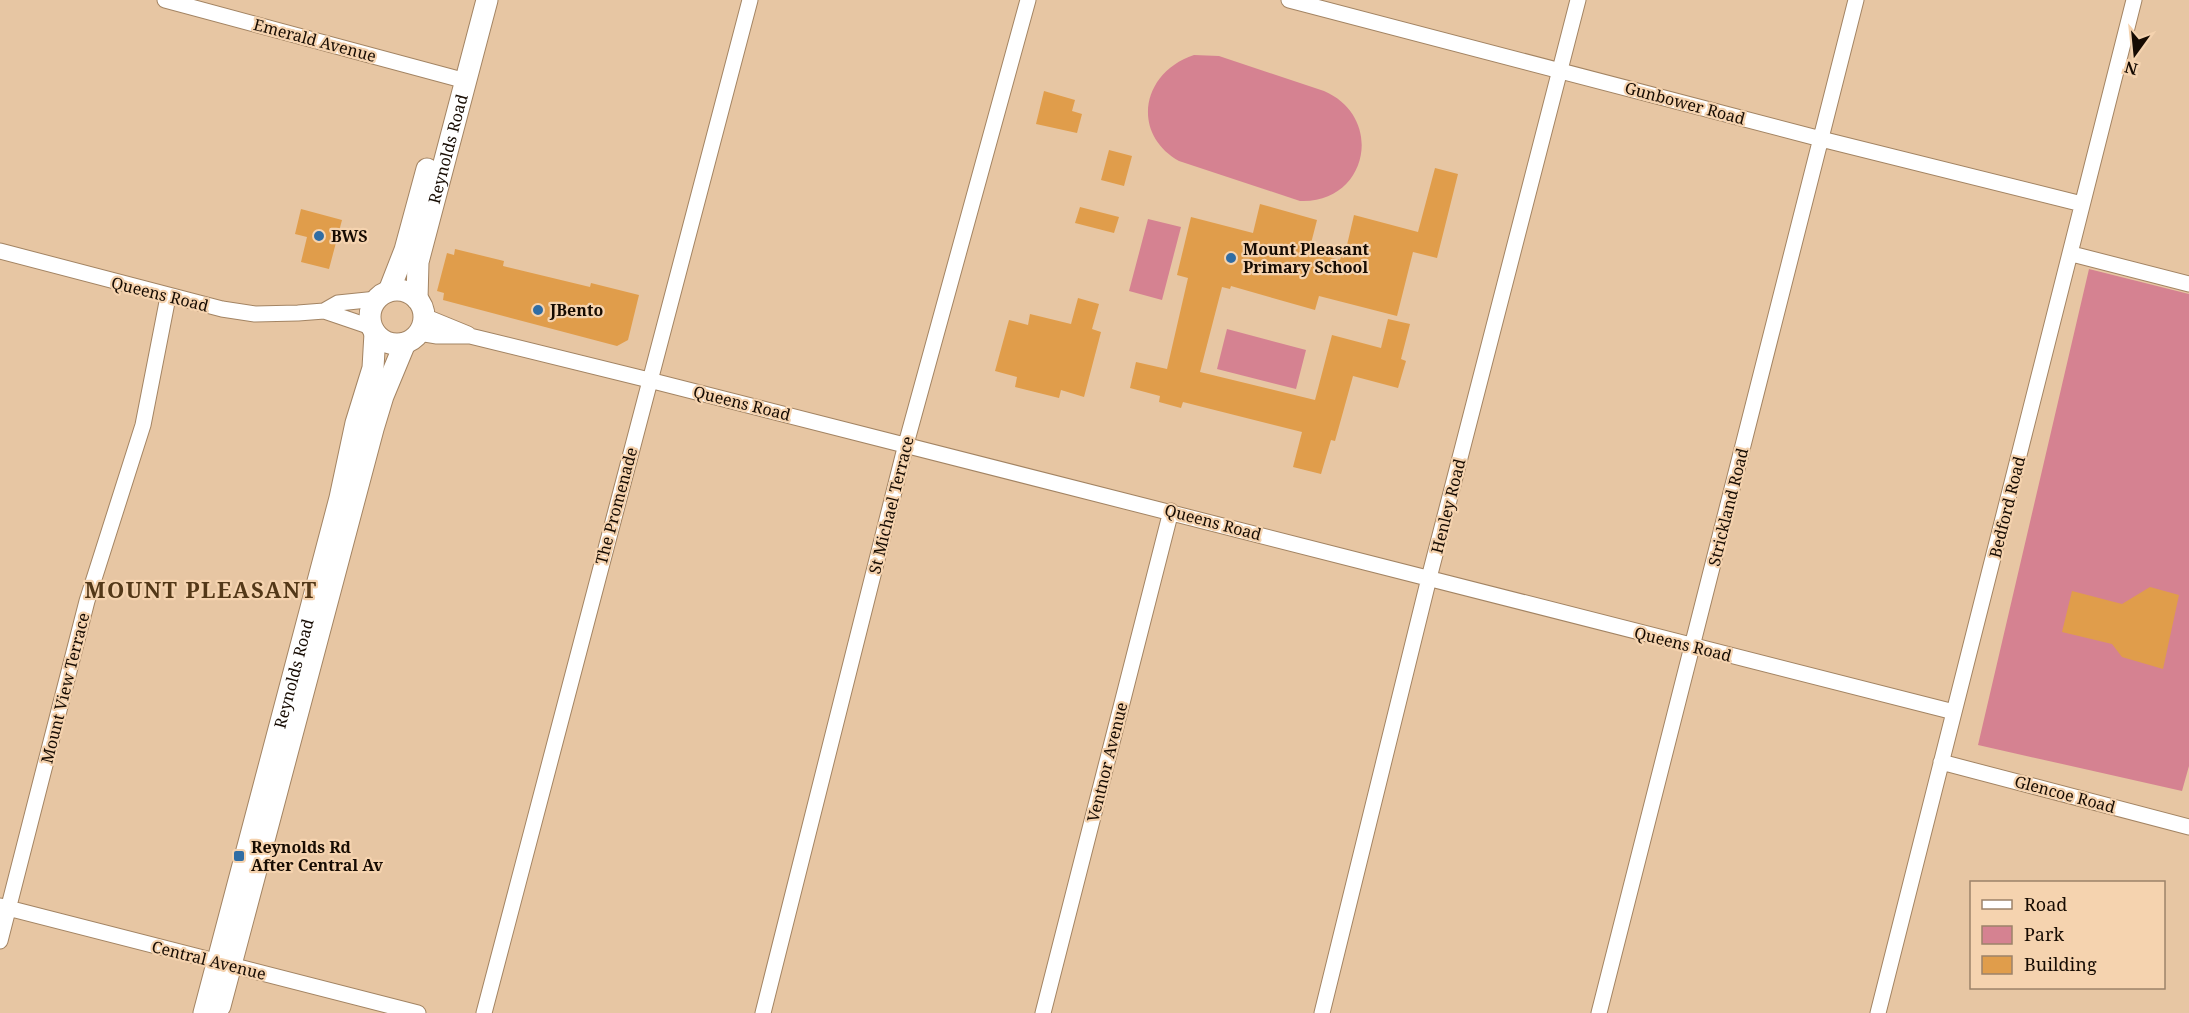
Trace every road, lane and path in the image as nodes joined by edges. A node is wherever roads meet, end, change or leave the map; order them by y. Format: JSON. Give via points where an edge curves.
{"nodes":[{"id":1,"x":165,"y":0,"type":"edge"},
{"id":2,"x":472,"y":0,"type":"edge"},
{"id":3,"x":487,"y":0,"type":"edge"},
{"id":4,"x":750,"y":0,"type":"edge"},
{"id":5,"x":1028,"y":0,"type":"edge"},
{"id":6,"x":1578,"y":0,"type":"edge"},
{"id":7,"x":1856,"y":0,"type":"edge"},
{"id":8,"x":2134,"y":0,"type":"edge"},
{"id":9,"x":1296,"y":1,"type":"edge"},
{"id":10,"x":473,"y":25,"type":"junction"},
{"id":11,"x":1561,"y":69,"type":"junction"},
{"id":12,"x":459,"y":79,"type":"junction"},
{"id":13,"x":1821,"y":139,"type":"junction"},
{"id":14,"x":2082,"y":204,"type":"junction"},
{"id":15,"x":0,"y":251,"type":"edge"},
{"id":16,"x":2072,"y":254,"type":"junction"},
{"id":17,"x":2189,"y":284,"type":"edge"},
{"id":18,"x":383,"y":295,"type":"junction"},
{"id":19,"x":168,"y":297,"type":"junction"},
{"id":20,"x":324,"y":311,"type":"junction"},
{"id":21,"x":416,"y":323,"type":"junction"},
{"id":22,"x":373,"y":330,"type":"junction"},
{"id":23,"x":649,"y":380,"type":"junction"},
{"id":24,"x":365,"y":426,"type":"junction"},
{"id":25,"x":906,"y":444,"type":"junction"},
{"id":26,"x":1171,"y":511,"type":"junction"},
{"id":27,"x":1429,"y":578,"type":"junction"},
{"id":28,"x":1693,"y":646,"type":"junction"},
{"id":29,"x":1954,"y":712,"type":"junction"},
{"id":30,"x":1941,"y":762,"type":"junction"},
{"id":31,"x":2189,"y":827,"type":"edge"},
{"id":32,"x":4,"y":907,"type":"edge"},
{"id":33,"x":0,"y":941,"type":"edge"},
{"id":34,"x":223,"y":963,"type":"junction"},
{"id":35,"x":204,"y":1013,"type":"edge"},
{"id":36,"x":218,"y":1013,"type":"edge"},
{"id":37,"x":418,"y":1013,"type":"edge"},
{"id":38,"x":484,"y":1013,"type":"edge"},
{"id":39,"x":764,"y":1013,"type":"edge"},
{"id":40,"x":1043,"y":1013,"type":"edge"},
{"id":41,"x":1322,"y":1013,"type":"edge"},
{"id":42,"x":1599,"y":1013,"type":"edge"},
{"id":43,"x":1878,"y":1013,"type":"edge"}],
"edges":[{"from":1,"to":12,"type":"street","name":"Emerald Avenue"},
{"from":2,"to":10,"type":"main road","name":"Reynolds Road"},
{"from":3,"to":10,"type":"main road","name":"Reynolds Road"},
{"from":4,"to":23,"type":"street","name":"The Promenade"},
{"from":5,"to":25,"type":"street","name":"St Michael Terrace"},
{"from":6,"to":11,"type":"street","name":"Henley Road"},
{"from":7,"to":13,"type":"street","name":"Strickland Road"},
{"from":8,"to":14,"type":"street","name":"Bedford Road"},
{"from":9,"to":11,"type":"street","name":"Gunbower Road"},
{"from":10,"to":12,"type":"main road","name":"Reynolds Road"},
{"from":11,"to":13,"type":"street","name":"Gunbower Road"},
{"from":11,"to":27,"type":"street","name":"Henley Road"},
{"from":12,"to":18,"type":"main road","name":"Reynolds Road","via":[[405,250]]},
{"from":12,"to":21,"type":"main road","name":"Reynolds Road","via":[[418,262]]},
{"from":13,"to":14,"type":"street","name":"Gunbower Road"},
{"from":13,"to":28,"type":"street","name":"Strickland Road"},
{"from":14,"to":16,"type":"street","name":"Bedford Road"},
{"from":15,"to":19,"type":"street","name":"Queens Road"},
{"from":16,"to":17,"type":"street"},
{"from":16,"to":29,"type":"street","name":"Bedford Road"},
{"from":18,"to":20,"type":"street","name":"Queens Road","via":[[338,303]]},
{"from":18,"to":21,"type":"main road","via":[[404,291]]},
{"from":18,"to":22,"type":"main road","name":"Reynolds Road","via":[[370,312]]},
{"from":19,"to":20,"type":"street","name":"Queens Road","via":[[255,314]]},
{"from":19,"to":32,"type":"street","name":"Mount View Terrace","via":[[144,425],[87,602]]},
{"from":20,"to":22,"type":"street","name":"Queens Road"},
{"from":21,"to":22,"type":"main road","via":[[388,343]]},
{"from":21,"to":23,"type":"street","name":"Queens Road","via":[[437,336],[470,336]]},
{"from":21,"to":24,"type":"main road","name":"Reynolds Road"},
{"from":22,"to":24,"type":"main road","name":"Reynolds Road","via":[[374,368]]},
{"from":23,"to":25,"type":"street","name":"Queens Road"},
{"from":23,"to":38,"type":"street","name":"The Promenade"},
{"from":24,"to":34,"type":"main road","name":"Reynolds Road"},
{"from":25,"to":26,"type":"street","name":"Queens Road"},
{"from":25,"to":39,"type":"street","name":"St Michael Terrace"},
{"from":26,"to":27,"type":"street","name":"Queens Road"},
{"from":26,"to":40,"type":"street","name":"Ventnor Avenue"},
{"from":27,"to":28,"type":"street","name":"Queens Road"},
{"from":27,"to":41,"type":"street","name":"Henley Road"},
{"from":28,"to":29,"type":"street","name":"Queens Road"},
{"from":28,"to":42,"type":"street","name":"Strickland Road"},
{"from":29,"to":30,"type":"street","name":"Bedford Road"},
{"from":30,"to":31,"type":"street","name":"Glencoe Road"},
{"from":30,"to":43,"type":"street","name":"Bedford Road"},
{"from":32,"to":33,"type":"street","name":"Mount View Terrace"},
{"from":32,"to":34,"type":"street","name":"Central Avenue"},
{"from":34,"to":35,"type":"main road","name":"Reynolds Road"},
{"from":34,"to":36,"type":"main road","name":"Reynolds Road"},
{"from":34,"to":37,"type":"street","name":"Central Avenue"}]}
